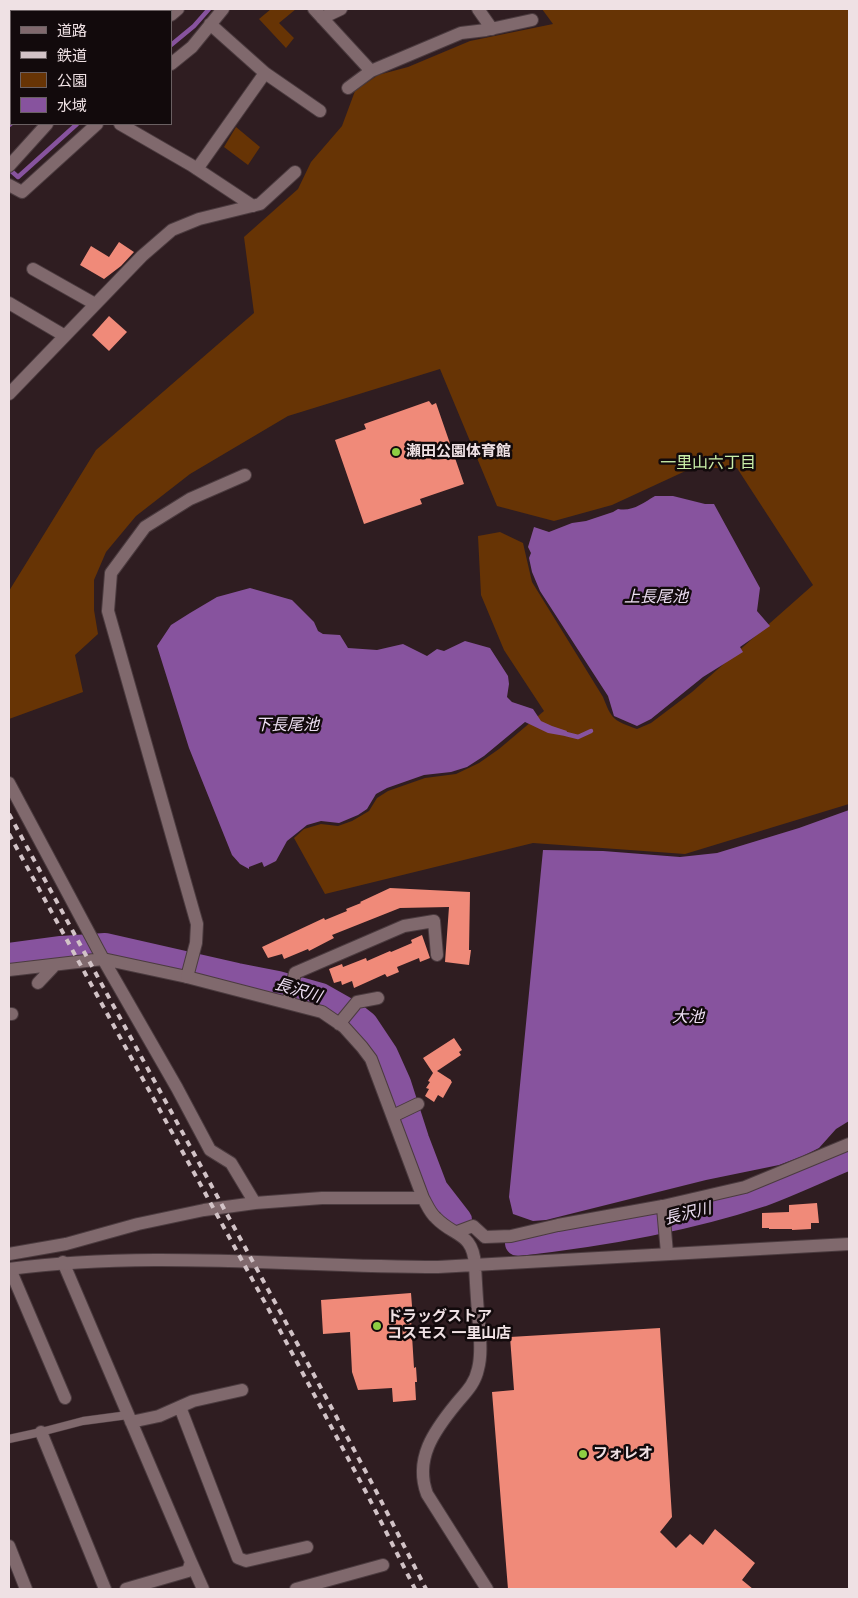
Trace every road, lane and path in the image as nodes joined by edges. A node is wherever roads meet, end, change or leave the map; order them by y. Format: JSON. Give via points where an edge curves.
{"nodes":[{"id":1,"x":223,"y":9,"type":"edge"},
{"id":2,"x":341,"y":9,"type":"edge"},
{"id":3,"x":478,"y":9,"type":"edge"},
{"id":4,"x":318,"y":14,"type":"edge"},
{"id":5,"x":532,"y":20,"type":"dead end"},
{"id":6,"x":210,"y":24,"type":"junction"},
{"id":7,"x":492,"y":29,"type":"junction"},
{"id":8,"x":172,"y":63,"type":"edge"},
{"id":9,"x":371,"y":70,"type":"junction"},
{"id":10,"x":265,"y":73,"type":"junction"},
{"id":11,"x":348,"y":88,"type":"dead end"},
{"id":12,"x":320,"y":111,"type":"dead end"},
{"id":13,"x":46,"y":125,"type":"edge"},
{"id":14,"x":96,"y":125,"type":"edge"},
{"id":15,"x":122,"y":125,"type":"edge"},
{"id":16,"x":10,"y":164,"type":"edge"},
{"id":17,"x":197,"y":169,"type":"junction"},
{"id":18,"x":295,"y":172,"type":"dead end"},
{"id":19,"x":9,"y":185,"type":"edge"},
{"id":20,"x":253,"y":206,"type":"junction"},
{"id":21,"x":32,"y":268,"type":"dead end"},
{"id":22,"x":9,"y":303,"type":"edge"},
{"id":23,"x":95,"y":304,"type":"junction"},
{"id":24,"x":65,"y":336,"type":"junction"},
{"id":25,"x":9,"y":394,"type":"edge"},
{"id":26,"x":245,"y":475,"type":"dead end"},
{"id":27,"x":9,"y":784,"type":"edge"},
{"id":28,"x":437,"y":955,"type":"dead end"},
{"id":29,"x":103,"y":959,"type":"junction"},
{"id":30,"x":55,"y":965,"type":"junction"},
{"id":31,"x":9,"y":970,"type":"edge"},
{"id":32,"x":187,"y":977,"type":"junction"},
{"id":33,"x":38,"y":983,"type":"dead end"},
{"id":34,"x":378,"y":998,"type":"dead end"},
{"id":35,"x":288,"y":1002,"type":"junction"},
{"id":36,"x":340,"y":1023,"type":"junction"},
{"id":37,"x":417,"y":1105,"type":"dead end"},
{"id":38,"x":393,"y":1116,"type":"junction"},
{"id":39,"x":849,"y":1144,"type":"edge"},
{"id":40,"x":423,"y":1198,"type":"junction"},
{"id":41,"x":255,"y":1203,"type":"junction"},
{"id":42,"x":663,"y":1207,"type":"junction"},
{"id":43,"x":457,"y":1232,"type":"junction"},
{"id":44,"x":849,"y":1244,"type":"edge"},
{"id":45,"x":9,"y":1254,"type":"edge"},
{"id":46,"x":667,"y":1254,"type":"junction"},
{"id":47,"x":63,"y":1262,"type":"junction"},
{"id":48,"x":475,"y":1265,"type":"junction"},
{"id":49,"x":9,"y":1269,"type":"edge"},
{"id":50,"x":242,"y":1390,"type":"dead end"},
{"id":51,"x":64,"y":1398,"type":"dead end"},
{"id":52,"x":180,"y":1407,"type":"junction"},
{"id":53,"x":130,"y":1418,"type":"junction"},
{"id":54,"x":41,"y":1432,"type":"junction"},
{"id":55,"x":9,"y":1439,"type":"edge"},
{"id":56,"x":9,"y":1546,"type":"edge"},
{"id":57,"x":308,"y":1547,"type":"dead end"},
{"id":58,"x":191,"y":1562,"type":"junction"},
{"id":59,"x":383,"y":1565,"type":"dead end"},
{"id":60,"x":26,"y":1589,"type":"edge"},
{"id":61,"x":105,"y":1589,"type":"edge"},
{"id":62,"x":126,"y":1589,"type":"edge"},
{"id":63,"x":203,"y":1589,"type":"edge"},
{"id":64,"x":296,"y":1589,"type":"edge"},
{"id":65,"x":487,"y":1589,"type":"edge"}],
"edges":[{"from":1,"to":6,"type":"street"},
{"from":2,"to":4,"type":"street"},
{"from":3,"to":7,"type":"street"},
{"from":4,"to":9,"type":"street"},
{"from":5,"to":7,"type":"street"},
{"from":6,"to":8,"type":"street"},
{"from":6,"to":10,"type":"street"},
{"from":7,"to":9,"type":"street","via":[[461,32]]},
{"from":9,"to":11,"type":"street"},
{"from":10,"to":12,"type":"street"},
{"from":10,"to":17,"type":"street"},
{"from":13,"to":16,"type":"street"},
{"from":14,"to":19,"type":"street","via":[[22,192]]},
{"from":15,"to":17,"type":"street"},
{"from":17,"to":20,"type":"street"},
{"from":18,"to":20,"type":"street","via":[[260,204]]},
{"from":20,"to":23,"type":"street","via":[[199,219],[172,230]]},
{"from":21,"to":23,"type":"street"},
{"from":22,"to":24,"type":"street"},
{"from":23,"to":24,"type":"street"},
{"from":24,"to":25,"type":"street"},
{"from":26,"to":32,"type":"street","via":[[190,499],[145,527],[111,573],[108,611],[197,924],[196,943]]},
{"from":27,"to":29,"type":"street"},
{"from":28,"to":35,"type":"street","via":[[434,921],[404,926],[294,974]]},
{"from":29,"to":30,"type":"street"},
{"from":29,"to":32,"type":"street"},
{"from":29,"to":41,"type":"street","via":[[210,1150],[231,1163]]},
{"from":30,"to":31,"type":"street"},
{"from":30,"to":33,"type":"street"},
{"from":32,"to":35,"type":"street"},
{"from":34,"to":36,"type":"street","via":[[356,1003]]},
{"from":35,"to":36,"type":"street","via":[[322,1012]]},
{"from":36,"to":38,"type":"street","via":[[371,1059]]},
{"from":37,"to":38,"type":"street"},
{"from":38,"to":40,"type":"street"},
{"from":39,"to":42,"type":"street","via":[[745,1187]]},
{"from":40,"to":41,"type":"street","via":[[322,1198]]},
{"from":40,"to":43,"type":"street","via":[[437,1220]]},
{"from":41,"to":45,"type":"street","via":[[204,1210],[66,1244]]},
{"from":42,"to":43,"type":"street","via":[[511,1236],[485,1237],[473,1226]]},
{"from":42,"to":46,"type":"street"},
{"from":43,"to":48,"type":"street","via":[[469,1242]]},
{"from":44,"to":46,"type":"street"},
{"from":46,"to":48,"type":"street"},
{"from":47,"to":48,"type":"street","via":[[224,1260],[376,1267]]},
{"from":47,"to":49,"type":"street"},
{"from":47,"to":53,"type":"street"},
{"from":48,"to":65,"type":"street","via":[[481,1351],[478,1370],[468,1391],[429,1442],[422,1468],[427,1494]]},
{"from":49,"to":51,"type":"street"},
{"from":50,"to":52,"type":"street"},
{"from":52,"to":53,"type":"street","via":[[159,1416]]},
{"from":52,"to":57,"type":"street","via":[[238,1558],[246,1561]]},
{"from":53,"to":54,"type":"lane","via":[[83,1420]]},
{"from":53,"to":58,"type":"street"},
{"from":54,"to":55,"type":"lane"},
{"from":54,"to":61,"type":"street"},
{"from":56,"to":60,"type":"street"},
{"from":58,"to":62,"type":"street","via":[[188,1571]]},
{"from":58,"to":63,"type":"street"},
{"from":59,"to":64,"type":"street"}]}
